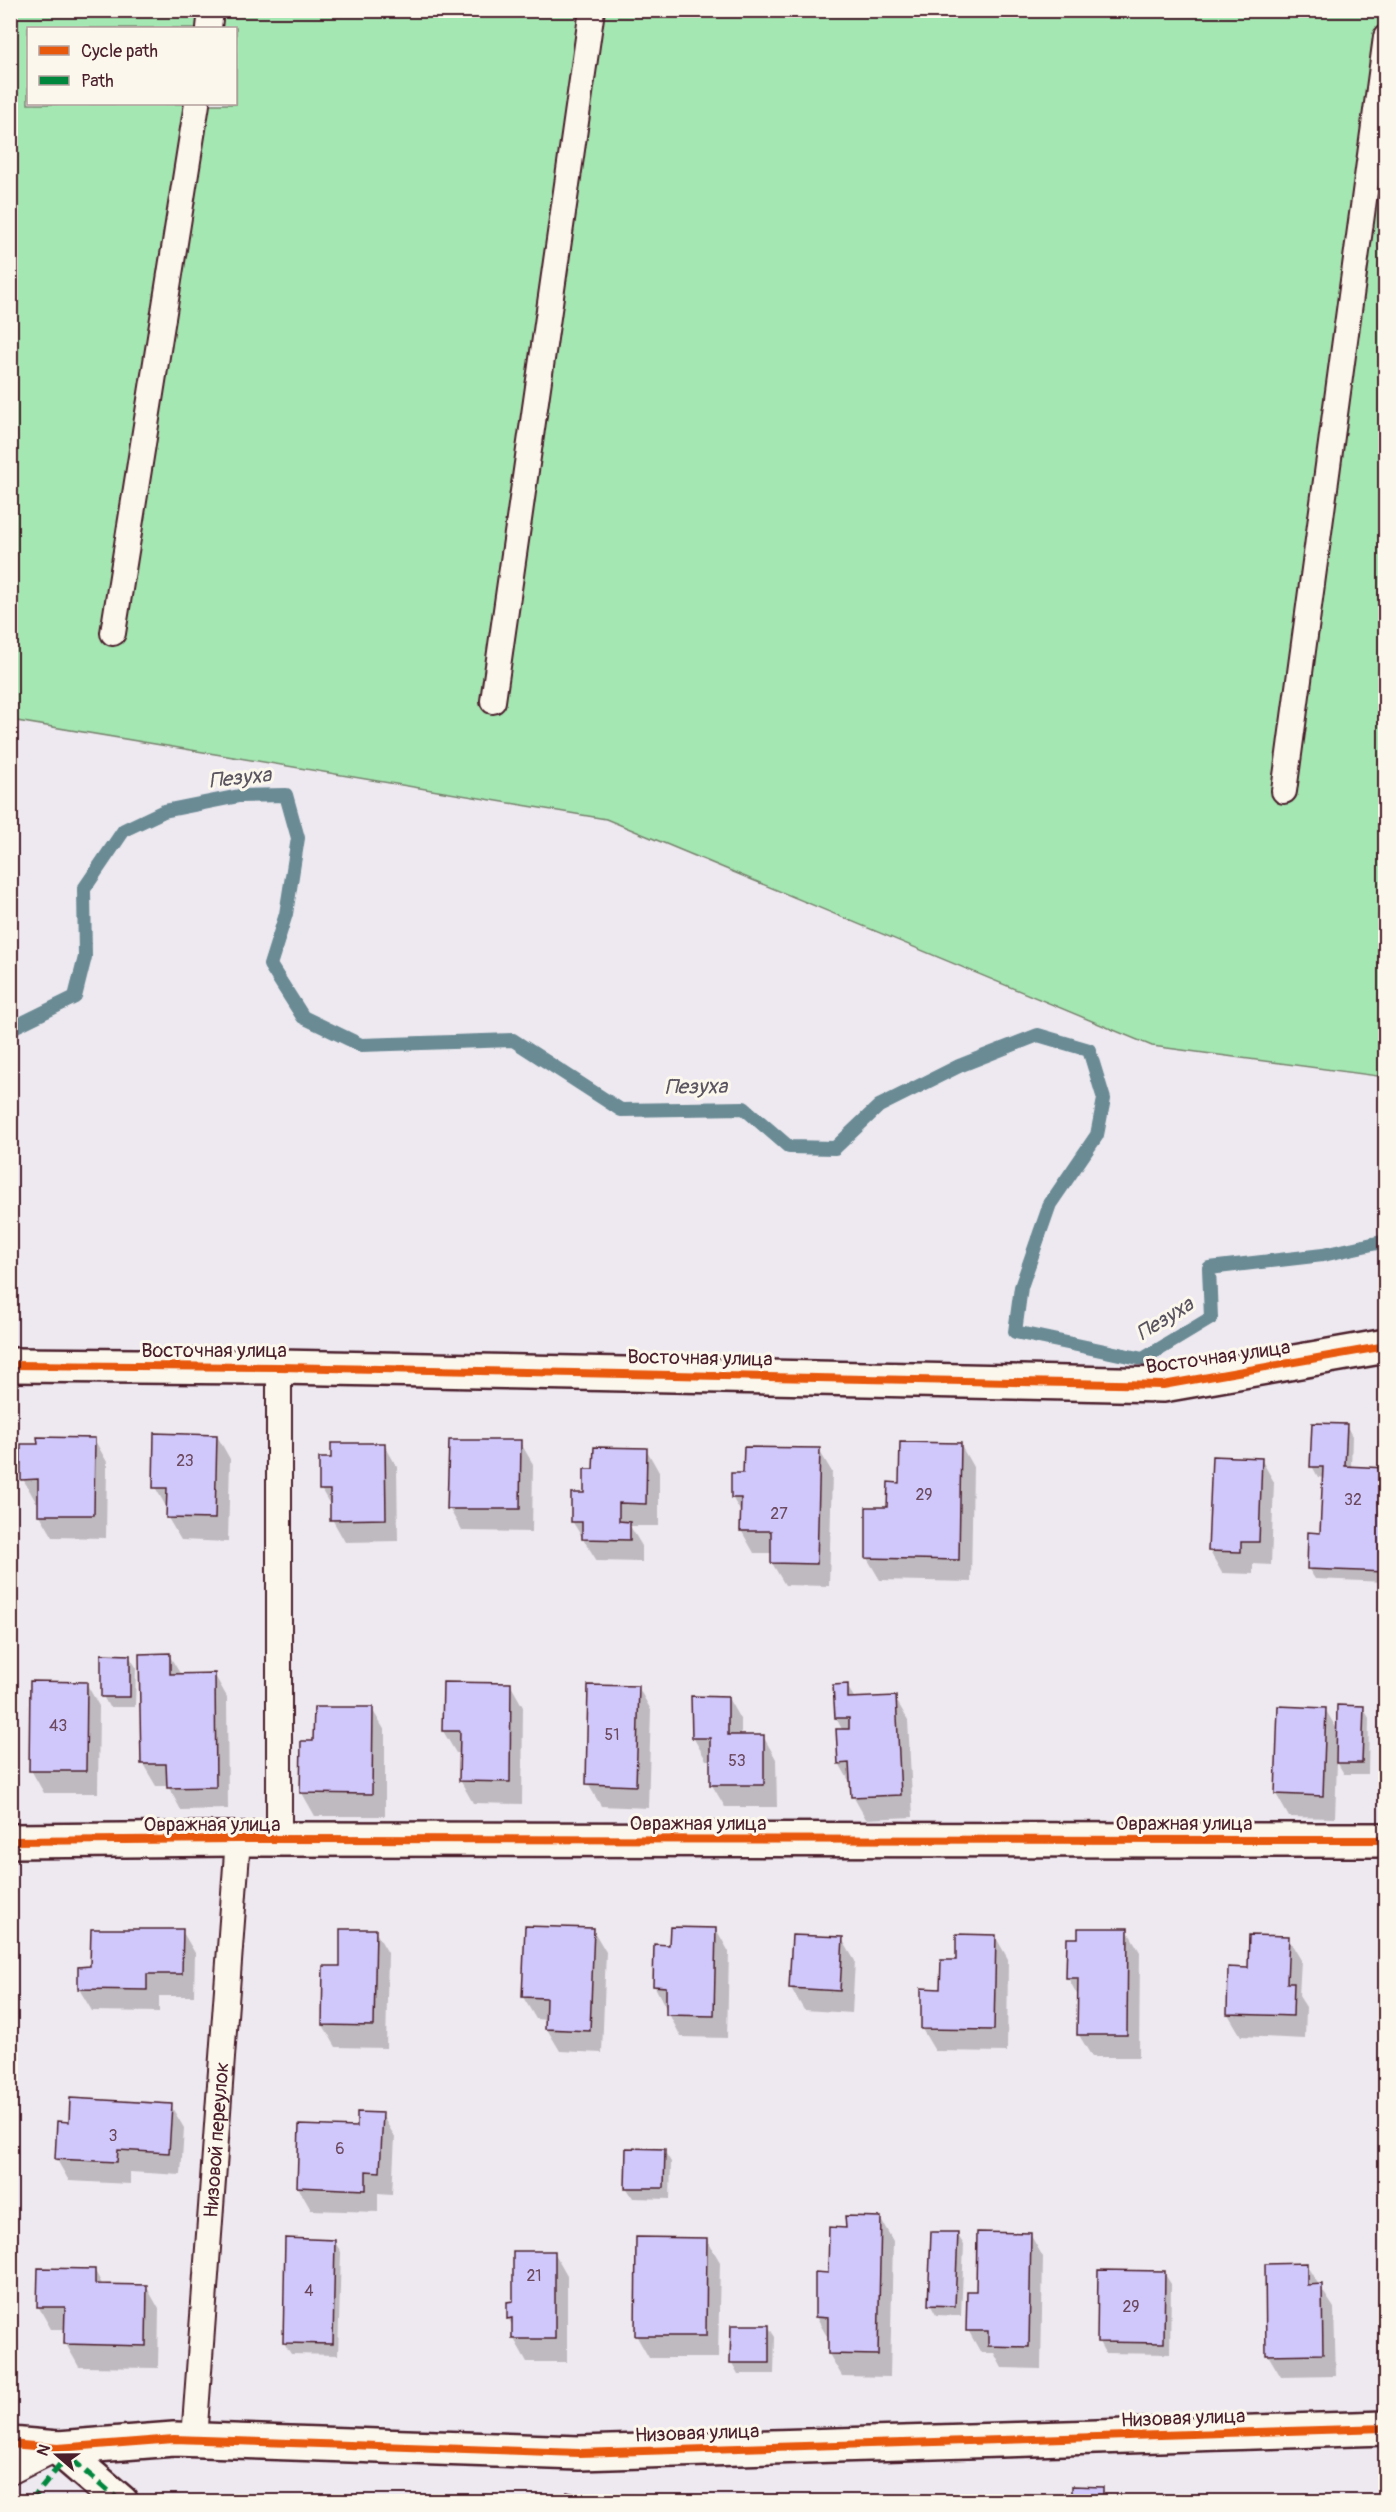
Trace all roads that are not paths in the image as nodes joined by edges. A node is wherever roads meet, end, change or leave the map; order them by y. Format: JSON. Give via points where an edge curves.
{"nodes":[{"id":1,"x":211,"y":10,"type":"edge"},
{"id":2,"x":592,"y":10,"type":"edge"},
{"id":3,"x":208,"y":27,"type":"edge"},
{"id":4,"x":1386,"y":37,"type":"edge"},
{"id":5,"x":197,"y":105,"type":"edge"},
{"id":6,"x":113,"y":633,"type":"dead end"},
{"id":7,"x":493,"y":701,"type":"dead end"},
{"id":8,"x":1284,"y":791,"type":"dead end"},
{"id":9,"x":1386,"y":1346,"type":"edge"},
{"id":10,"x":10,"y":1365,"type":"edge"},
{"id":11,"x":279,"y":1367,"type":"junction"},
{"id":12,"x":238,"y":1839,"type":"junction"},
{"id":13,"x":279,"y":1840,"type":"junction"},
{"id":14,"x":1386,"y":1840,"type":"edge"},
{"id":15,"x":10,"y":1841,"type":"edge"},
{"id":16,"x":1386,"y":2428,"type":"edge"},
{"id":17,"x":194,"y":2439,"type":"junction"},
{"id":18,"x":10,"y":2444,"type":"edge"},
{"id":19,"x":58,"y":2448,"type":"junction"},
{"id":20,"x":10,"y":2472,"type":"edge"},
{"id":21,"x":121,"y":2502,"type":"edge"}],
"edges":[{"from":1,"to":3,"type":"lane"},
{"from":2,"to":7,"type":"lane"},
{"from":4,"to":8,"type":"lane"},
{"from":5,"to":6,"type":"lane"},
{"from":9,"to":11,"type":"street","name":"Восточная улица","via":[[1163,1385]]},
{"from":10,"to":11,"type":"street","name":"Восточная улица"},
{"from":11,"to":13,"type":"lane"},
{"from":12,"to":13,"type":"street","name":"Овражная улица"},
{"from":12,"to":15,"type":"street","name":"Овражная улица"},
{"from":12,"to":17,"type":"lane","name":"Низовой переулок"},
{"from":13,"to":14,"type":"street","name":"Овражная улица"},
{"from":16,"to":17,"type":"street","name":"Низовая улица","via":[[579,2453]]},
{"from":17,"to":19,"type":"street","name":"Низовая улица"},
{"from":18,"to":19,"type":"street","name":"Низовая улица"},
{"from":19,"to":20,"type":"lane"},
{"from":19,"to":21,"type":"street"}]}
